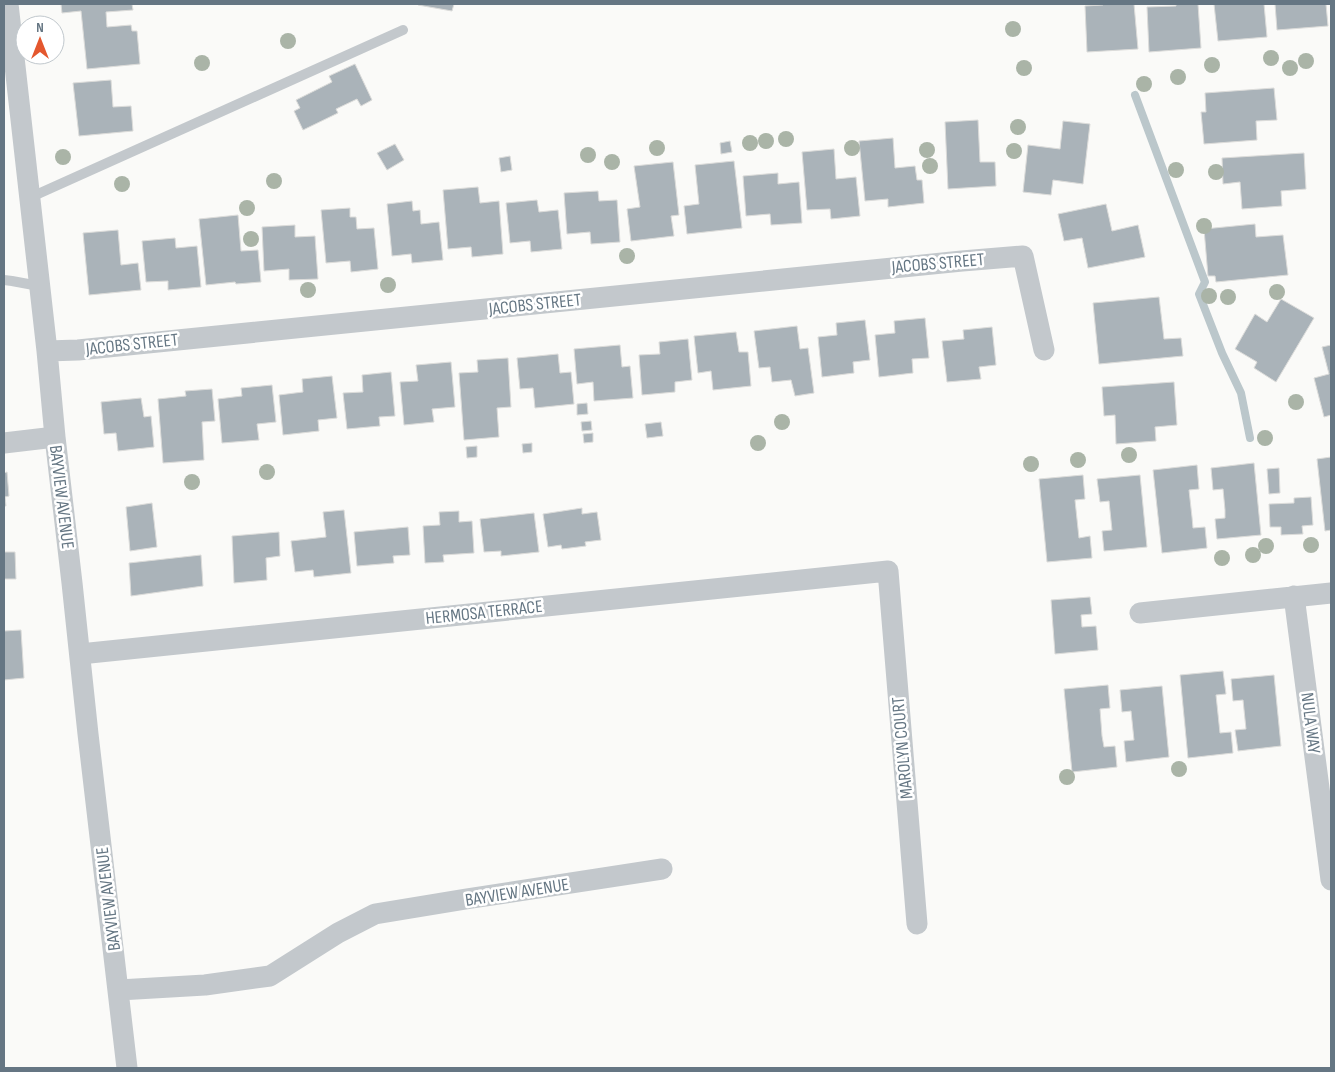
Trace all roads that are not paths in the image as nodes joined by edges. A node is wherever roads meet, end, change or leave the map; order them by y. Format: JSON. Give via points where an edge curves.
{"nodes":[{"id":1,"x":8,"y":4,"type":"edge"},
{"id":2,"x":403,"y":30,"type":"dead end"},
{"id":3,"x":29,"y":198,"type":"junction"},
{"id":4,"x":4,"y":280,"type":"edge"},
{"id":5,"x":39,"y":286,"type":"junction"},
{"id":6,"x":1044,"y":350,"type":"dead end"},
{"id":7,"x":47,"y":352,"type":"junction"},
{"id":8,"x":55,"y":437,"type":"junction"},
{"id":9,"x":4,"y":443,"type":"edge"},
{"id":10,"x":888,"y":571,"type":"joint"},
{"id":11,"x":1331,"y":593,"type":"edge"},
{"id":12,"x":1294,"y":596,"type":"junction"},
{"id":13,"x":1140,"y":613,"type":"dead end"},
{"id":14,"x":80,"y":654,"type":"junction"},
{"id":15,"x":662,"y":870,"type":"dead end"},
{"id":16,"x":1331,"y":880,"type":"edge"},
{"id":17,"x":916,"y":924,"type":"dead end"},
{"id":18,"x":119,"y":990,"type":"junction"},
{"id":19,"x":127,"y":1068,"type":"edge"}],
"edges":[{"from":1,"to":3,"type":"street","name":"BAYVIEW AVENUE"},
{"from":2,"to":3,"type":"lane"},
{"from":3,"to":5,"type":"street","name":"BAYVIEW AVENUE"},
{"from":4,"to":5,"type":"lane"},
{"from":5,"to":7,"type":"street","name":"BAYVIEW AVENUE"},
{"from":6,"to":7,"type":"street","name":"JACOBS STREET","via":[[1023,256]]},
{"from":7,"to":8,"type":"street","name":"BAYVIEW AVENUE"},
{"from":8,"to":9,"type":"street"},
{"from":8,"to":14,"type":"street","name":"BAYVIEW AVENUE"},
{"from":10,"to":14,"type":"street","name":"HERMOSA TERRACE"},
{"from":10,"to":17,"type":"street","name":"MAROLYN COURT"},
{"from":11,"to":12,"type":"street"},
{"from":12,"to":13,"type":"street"},
{"from":12,"to":16,"type":"street","name":"NULA WAY"},
{"from":14,"to":18,"type":"street","name":"BAYVIEW AVENUE"},
{"from":15,"to":18,"type":"street","name":"BAYVIEW AVENUE","via":[[375,914],[270,976],[205,985]]},
{"from":18,"to":19,"type":"street","name":"BAYVIEW AVENUE"}]}
